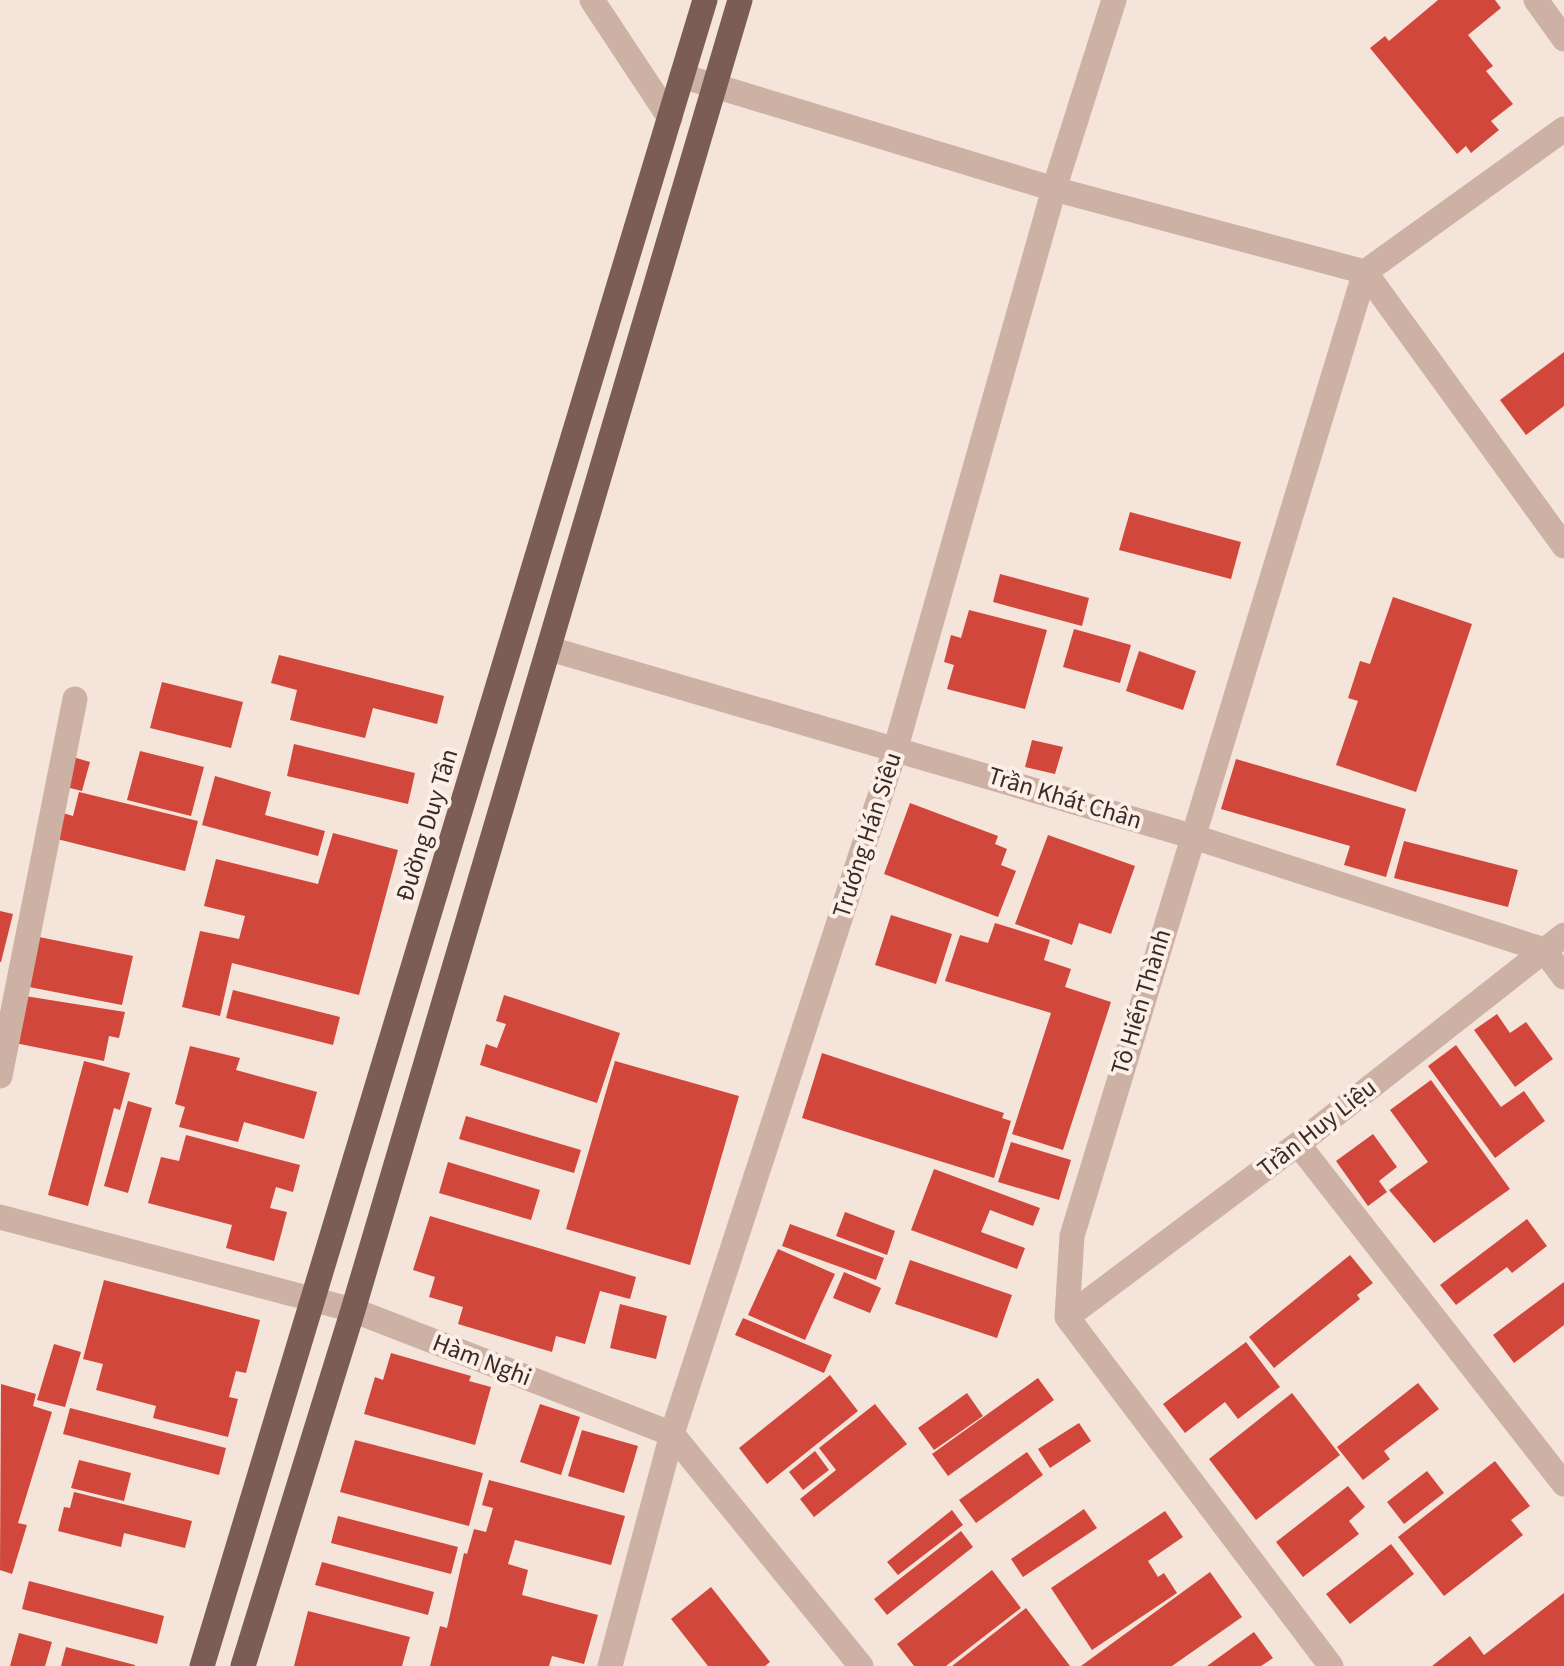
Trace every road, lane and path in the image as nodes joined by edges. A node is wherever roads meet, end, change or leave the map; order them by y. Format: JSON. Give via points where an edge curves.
{"nodes":[{"id":1,"x":592,"y":0,"type":"edge"},
{"id":2,"x":705,"y":0,"type":"edge"},
{"id":3,"x":740,"y":0,"type":"edge"},
{"id":4,"x":1114,"y":0,"type":"edge"},
{"id":5,"x":1536,"y":0,"type":"edge"},
{"id":6,"x":1564,"y":39,"type":"edge"},
{"id":7,"x":682,"y":76,"type":"junction"},
{"id":8,"x":714,"y":85,"type":"junction"},
{"id":9,"x":670,"y":118,"type":"junction"},
{"id":10,"x":1564,"y":129,"type":"edge"},
{"id":11,"x":1054,"y":189,"type":"junction"},
{"id":12,"x":1365,"y":272,"type":"junction"},
{"id":13,"x":1564,"y":546,"type":"edge"},
{"id":14,"x":550,"y":649,"type":"junction"},
{"id":15,"x":75,"y":699,"type":"dead end"},
{"id":16,"x":896,"y":747,"type":"junction"},
{"id":17,"x":1191,"y":836,"type":"junction"},
{"id":18,"x":1554,"y":943,"type":"edge"},
{"id":19,"x":1564,"y":978,"type":"edge"},
{"id":20,"x":0,"y":1076,"type":"edge"},
{"id":21,"x":1298,"y":1144,"type":"junction"},
{"id":22,"x":0,"y":1217,"type":"edge"},
{"id":23,"x":316,"y":1298,"type":"junction"},
{"id":24,"x":353,"y":1310,"type":"junction"},
{"id":25,"x":1067,"y":1317,"type":"junction"},
{"id":26,"x":672,"y":1434,"type":"junction"},
{"id":27,"x":1564,"y":1484,"type":"edge"},
{"id":28,"x":202,"y":1666,"type":"edge"},
{"id":29,"x":242,"y":1666,"type":"edge"},
{"id":30,"x":610,"y":1666,"type":"edge"},
{"id":31,"x":862,"y":1666,"type":"edge"},
{"id":32,"x":1331,"y":1666,"type":"edge"}],
"edges":[{"from":1,"to":9,"type":"street"},
{"from":2,"to":7,"type":"main road","name":"Đường Duy Tân"},
{"from":3,"to":8,"type":"main road"},
{"from":4,"to":11,"type":"street","name":"Trương Hán Siêu"},
{"from":5,"to":6,"type":"street"},
{"from":7,"to":8,"type":"street"},
{"from":7,"to":9,"type":"main road","name":"Đường Duy Tân"},
{"from":8,"to":11,"type":"street"},
{"from":8,"to":14,"type":"main road"},
{"from":9,"to":23,"type":"main road","name":"Đường Duy Tân"},
{"from":10,"to":12,"type":"street"},
{"from":11,"to":12,"type":"street"},
{"from":11,"to":16,"type":"street","name":"Trương Hán Siêu"},
{"from":12,"to":13,"type":"street"},
{"from":12,"to":17,"type":"street","name":"Tô Hiến Thành"},
{"from":14,"to":16,"type":"street","name":"Trần Khát Chân"},
{"from":14,"to":24,"type":"main road"},
{"from":15,"to":20,"type":"street"},
{"from":16,"to":17,"type":"street","name":"Trần Khát Chân"},
{"from":16,"to":26,"type":"street","name":"Trương Hán Siêu"},
{"from":17,"to":18,"type":"street","name":"Trần Khát Chân"},
{"from":17,"to":25,"type":"street","name":"Tô Hiến Thành","via":[[1072,1236]]},
{"from":18,"to":19,"type":"street"},
{"from":18,"to":21,"type":"street","name":"Trần Huy Liệu"},
{"from":21,"to":25,"type":"street","name":"Trần Huy Liệu"},
{"from":21,"to":27,"type":"street"},
{"from":22,"to":23,"type":"street","name":"Hàm Nghi"},
{"from":23,"to":24,"type":"street","name":"Hàm Nghi"},
{"from":23,"to":28,"type":"main road","name":"Đường Duy Tân"},
{"from":24,"to":26,"type":"street","name":"Hàm Nghi"},
{"from":24,"to":29,"type":"main road"},
{"from":25,"to":32,"type":"street"},
{"from":26,"to":30,"type":"street","name":"Trương Hán Siêu"},
{"from":26,"to":31,"type":"street","name":"Hàm Nghi"}]}
